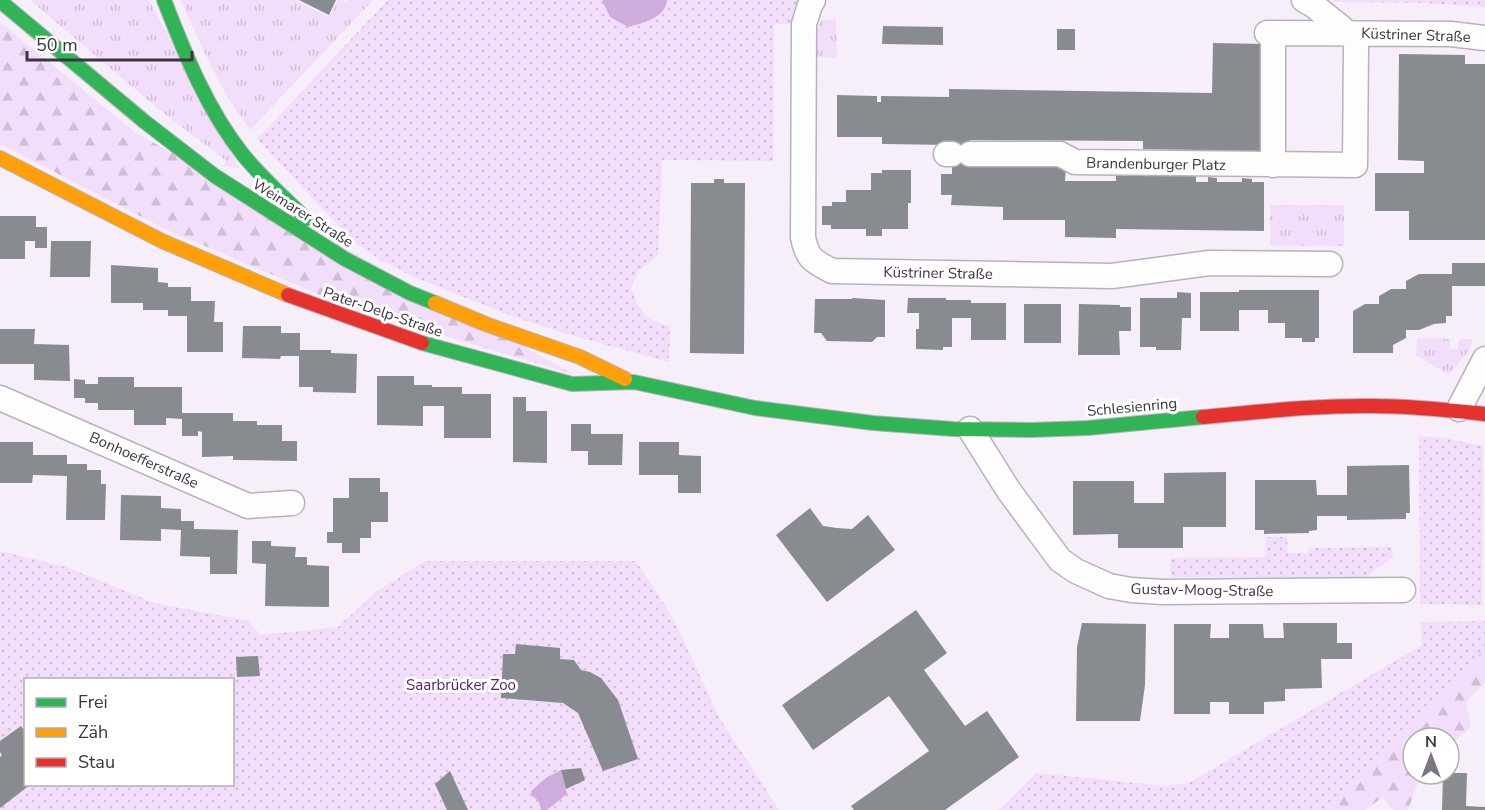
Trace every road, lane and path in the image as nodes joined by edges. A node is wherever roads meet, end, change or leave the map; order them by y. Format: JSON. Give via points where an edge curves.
{"nodes":[{"id":1,"x":164,"y":0,"type":"edge"},
{"id":2,"x":813,"y":0,"type":"edge"},
{"id":3,"x":1304,"y":0,"type":"edge"},
{"id":4,"x":0,"y":1,"type":"edge"},
{"id":5,"x":1485,"y":38,"type":"edge"},
{"id":6,"x":1352,"y":40,"type":"junction"},
{"id":7,"x":956,"y":153,"type":"dead end"},
{"id":8,"x":0,"y":158,"type":"edge"},
{"id":9,"x":1273,"y":165,"type":"junction"},
{"id":10,"x":345,"y":259,"type":"junction"},
{"id":11,"x":1330,"y":264,"type":"dead end"},
{"id":12,"x":1485,"y":359,"type":"edge"},
{"id":13,"x":630,"y":381,"type":"junction"},
{"id":14,"x":0,"y":398,"type":"edge"},
{"id":15,"x":1459,"y":409,"type":"junction"},
{"id":16,"x":782,"y":411,"type":"joint"},
{"id":17,"x":1485,"y":414,"type":"edge"},
{"id":18,"x":970,"y":429,"type":"junction"},
{"id":19,"x":292,"y":503,"type":"dead end"},
{"id":20,"x":1403,"y":590,"type":"dead end"}],
"edges":[{"from":1,"to":10,"type":"street","via":[[198,81],[236,145]]},
{"from":2,"to":11,"type":"street","name":"Küstriner Straße","via":[[804,24],[802,237],[813,261],[832,271],[1112,276],[1209,263]]},
{"from":3,"to":6,"type":"street","name":"Küstriner Straße"},
{"from":4,"to":10,"type":"street","name":"Weimarer Straße","via":[[216,176]]},
{"from":5,"to":6,"type":"street","name":"Küstriner Straße","via":[[1451,34]]},
{"from":6,"to":9,"type":"street","name":"Brandenburger Platz","via":[[1355,165]]},
{"from":6,"to":9,"type":"street","name":"Küstriner Straße","via":[[1270,39]]},
{"from":7,"to":9,"type":"street","name":"Brandenburger Platz","via":[[1060,154],[1075,162]]},
{"from":8,"to":13,"type":"street","name":"Pater-Delp-Straße","via":[[162,242],[377,330],[573,384]]},
{"from":10,"to":13,"type":"street","name":"Weimarer Straße","via":[[410,293],[580,357]]},
{"from":12,"to":15,"type":"street"},
{"from":13,"to":16,"type":"street","name":"Pater-Delp-Straße"},
{"from":14,"to":19,"type":"street","name":"Bonhoefferstraße","via":[[248,506]]},
{"from":15,"to":17,"type":"street","name":"Schlesienring"},
{"from":15,"to":18,"type":"street","name":"Schlesienring","via":[[1296,408],[1099,428]]},
{"from":16,"to":18,"type":"street","name":"Schlesienring"},
{"from":18,"to":20,"type":"street","name":"Gustav-Moog-Straße","via":[[1060,560],[1109,586],[1163,592]]}]}
